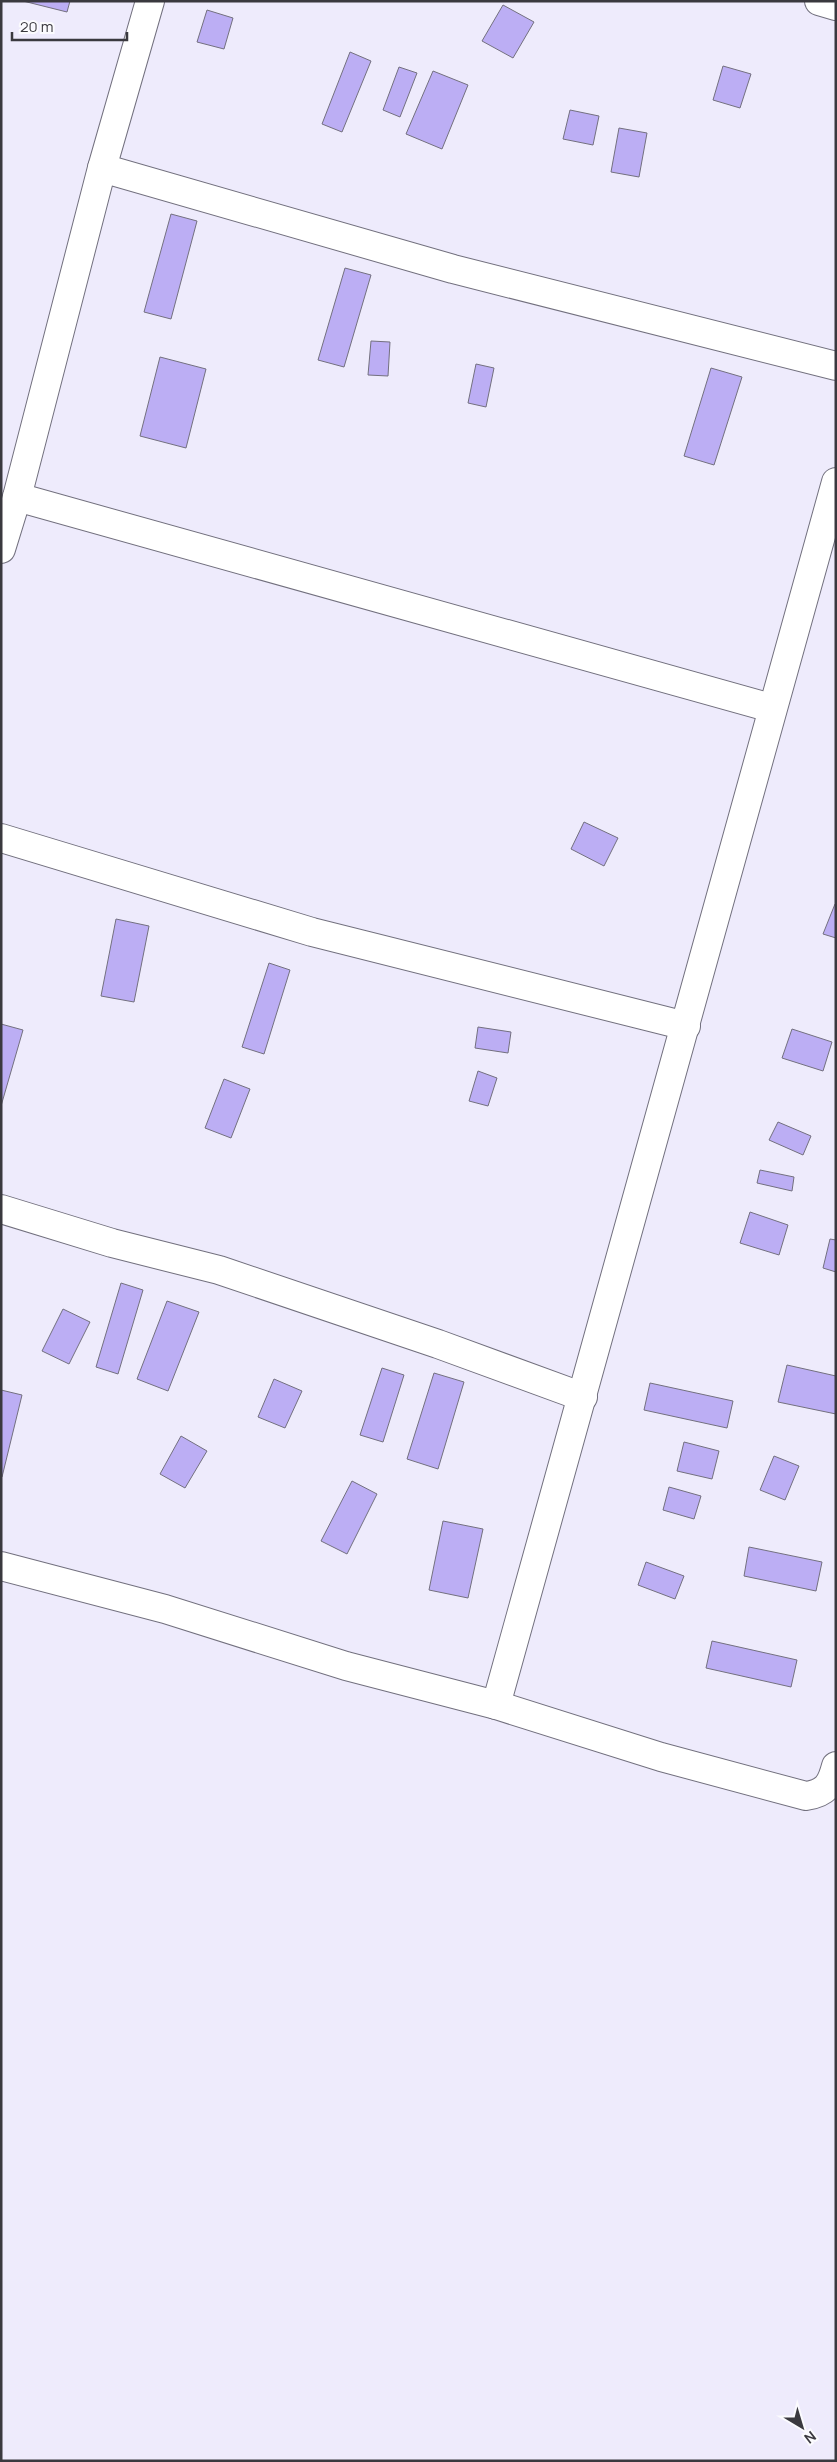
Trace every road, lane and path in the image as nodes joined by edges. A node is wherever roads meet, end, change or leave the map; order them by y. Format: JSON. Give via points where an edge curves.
{"nodes":[{"id":1,"x":150,"y":1,"type":"edge"},
{"id":2,"x":819,"y":1,"type":"edge"},
{"id":3,"x":836,"y":6,"type":"edge"},
{"id":4,"x":102,"y":168,"type":"junction"},
{"id":5,"x":836,"y":366,"type":"edge"},
{"id":6,"x":836,"y":482,"type":"edge"},
{"id":7,"x":17,"y":497,"type":"junction"},
{"id":8,"x":1,"y":549,"type":"edge"},
{"id":9,"x":771,"y":708,"type":"junction"},
{"id":10,"x":1,"y":838,"type":"edge"},
{"id":11,"x":686,"y":1026,"type":"junction"},
{"id":12,"x":1,"y":1209,"type":"edge"},
{"id":13,"x":583,"y":1397,"type":"junction"},
{"id":14,"x":1,"y":1566,"type":"edge"},
{"id":15,"x":496,"y":1705,"type":"junction"},
{"id":16,"x":836,"y":1766,"type":"edge"}],
"edges":[{"from":1,"to":4,"type":"street"},
{"from":2,"to":3,"type":"street"},
{"from":4,"to":5,"type":"street","via":[[454,270]]},
{"from":4,"to":7,"type":"street"},
{"from":6,"to":9,"type":"street"},
{"from":7,"to":8,"type":"street"},
{"from":7,"to":9,"type":"street"},
{"from":9,"to":11,"type":"street"},
{"from":10,"to":11,"type":"street","via":[[312,932]]},
{"from":11,"to":13,"type":"street"},
{"from":12,"to":13,"type":"street","via":[[112,1243],[219,1270]]},
{"from":13,"to":15,"type":"street"},
{"from":14,"to":15,"type":"street","via":[[165,1609],[346,1666]]},
{"from":15,"to":16,"type":"street","via":[[660,1757],[806,1796],[819,1794],[832,1782]]}]}
